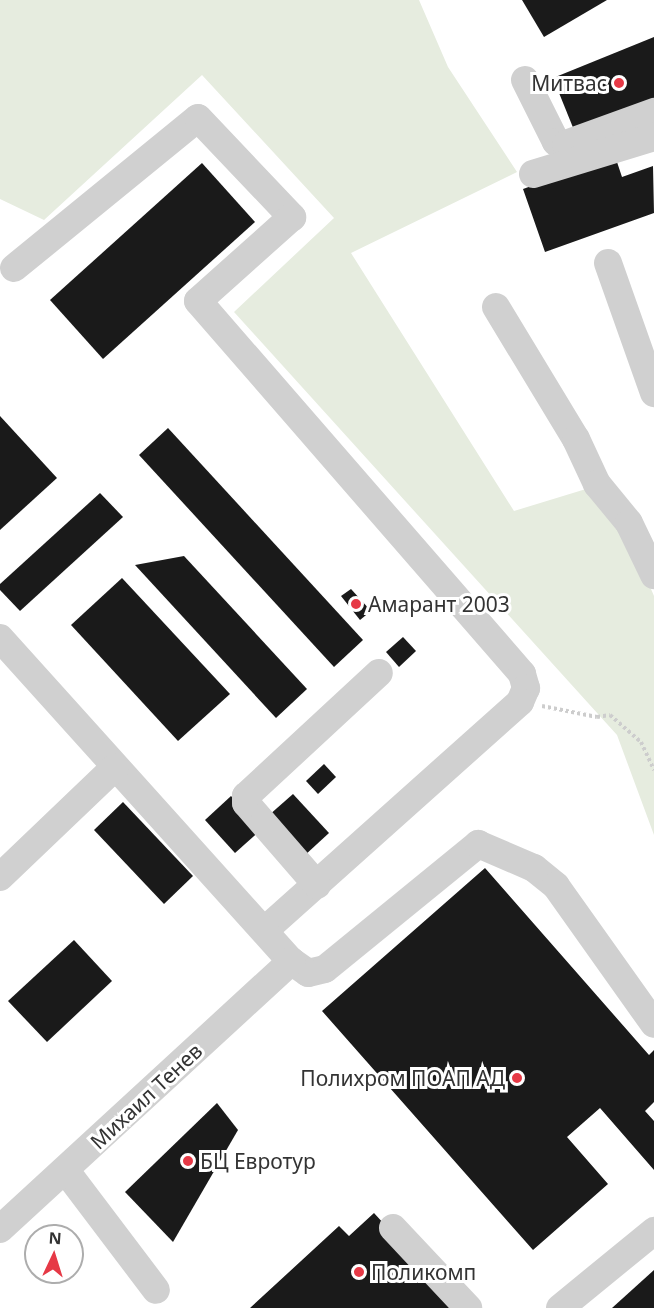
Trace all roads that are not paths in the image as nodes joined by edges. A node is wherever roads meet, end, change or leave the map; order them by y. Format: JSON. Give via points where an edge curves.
{"nodes":[{"id":1,"x":525,"y":80,"type":"dead end"},
{"id":2,"x":654,"y":112,"type":"edge"},
{"id":3,"x":654,"y":137,"type":"edge"},
{"id":4,"x":533,"y":174,"type":"dead end"},
{"id":5,"x":608,"y":263,"type":"dead end"},
{"id":6,"x":14,"y":268,"type":"dead end"},
{"id":7,"x":496,"y":307,"type":"dead end"},
{"id":8,"x":654,"y":393,"type":"edge"},
{"id":9,"x":654,"y":575,"type":"edge"},
{"id":10,"x":0,"y":638,"type":"edge"},
{"id":11,"x":379,"y":673,"type":"dead end"},
{"id":12,"x":115,"y":767,"type":"junction"},
{"id":13,"x":0,"y":877,"type":"edge"},
{"id":14,"x":317,"y":885,"type":"junction"},
{"id":15,"x":264,"y":931,"type":"junction"},
{"id":16,"x":291,"y":961,"type":"junction"},
{"id":17,"x":654,"y":1024,"type":"edge"},
{"id":18,"x":66,"y":1172,"type":"junction"},
{"id":19,"x":393,"y":1228,"type":"dead end"},
{"id":20,"x":0,"y":1229,"type":"edge"},
{"id":21,"x":654,"y":1230,"type":"edge"},
{"id":22,"x":156,"y":1290,"type":"dead end"},
{"id":23,"x":468,"y":1308,"type":"edge"},
{"id":24,"x":560,"y":1308,"type":"edge"}],
"edges":[{"from":1,"to":2,"type":"street","via":[[556,142],[566,144]]},
{"from":3,"to":4,"type":"street"},
{"from":5,"to":8,"type":"street"},
{"from":6,"to":14,"type":"street","via":[[198,118],[292,217],[198,301],[522,674],[526,688],[520,702]]},
{"from":7,"to":9,"type":"street","via":[[576,439],[597,484],[629,523]]},
{"from":10,"to":12,"type":"street"},
{"from":11,"to":14,"type":"street","via":[[246,796],[246,803]]},
{"from":12,"to":13,"type":"street"},
{"from":12,"to":15,"type":"street"},
{"from":14,"to":15,"type":"street"},
{"from":15,"to":16,"type":"street"},
{"from":16,"to":17,"type":"street","via":[[308,973],[325,969],[478,844],[534,868],[556,886]]},
{"from":16,"to":18,"type":"street","name":"Михаил Тенев"},
{"from":18,"to":20,"type":"street","name":"Михаил Тенев"},
{"from":18,"to":22,"type":"street"},
{"from":19,"to":23,"type":"street"},
{"from":21,"to":24,"type":"street"}]}
